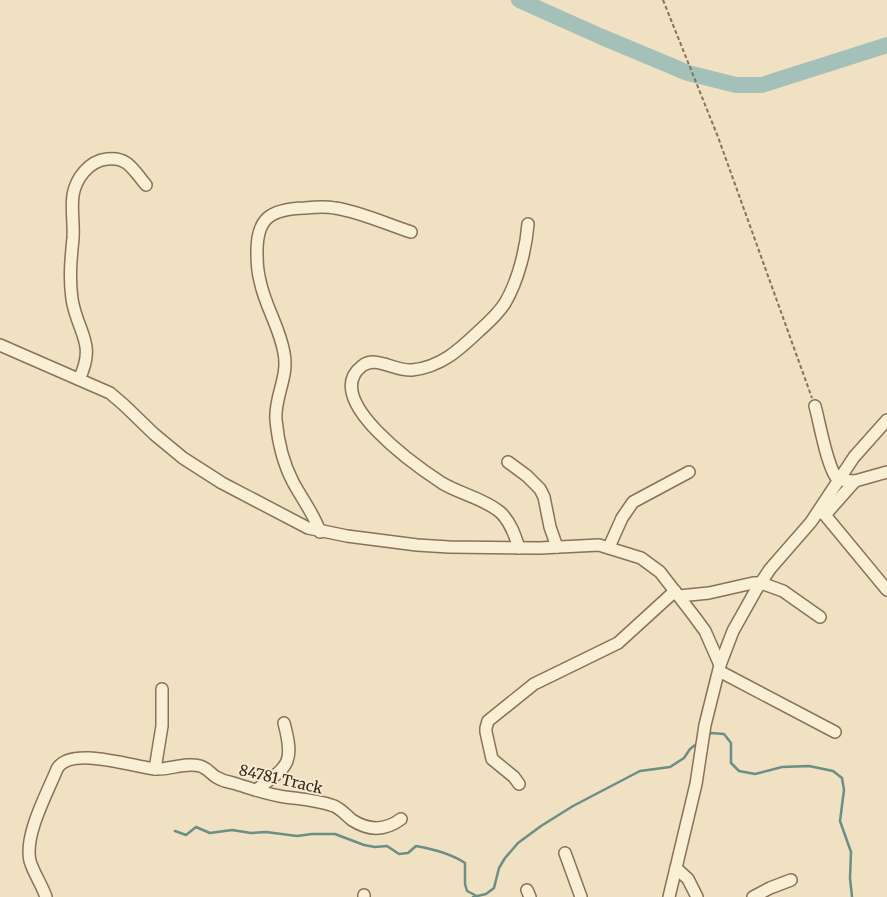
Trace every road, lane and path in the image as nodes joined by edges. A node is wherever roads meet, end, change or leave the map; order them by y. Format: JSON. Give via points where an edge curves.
{"nodes":[{"id":1,"x":663,"y":0,"type":"edge"},
{"id":2,"x":146,"y":184,"type":"dead end"},
{"id":3,"x":528,"y":224,"type":"dead end"},
{"id":4,"x":411,"y":232,"type":"dead end"},
{"id":5,"x":0,"y":345,"type":"edge"},
{"id":6,"x":79,"y":380,"type":"junction"},
{"id":7,"x":815,"y":406,"type":"joint"},
{"id":8,"x":887,"y":420,"type":"edge"},
{"id":9,"x":508,"y":462,"type":"dead end"},
{"id":10,"x":689,"y":472,"type":"dead end"},
{"id":11,"x":887,"y":473,"type":"edge"},
{"id":12,"x":838,"y":480,"type":"junction"},
{"id":13,"x":855,"y":481,"type":"junction"},
{"id":14,"x":822,"y":513,"type":"junction"},
{"id":15,"x":320,"y":532,"type":"junction"},
{"id":16,"x":557,"y":547,"type":"junction"},
{"id":17,"x":609,"y":547,"type":"junction"},
{"id":18,"x":520,"y":548,"type":"junction"},
{"id":19,"x":761,"y":583,"type":"junction"},
{"id":20,"x":887,"y":590,"type":"edge"},
{"id":21,"x":677,"y":594,"type":"junction"},
{"id":22,"x":820,"y":617,"type":"dead end"},
{"id":23,"x":719,"y":668,"type":"junction"},
{"id":24,"x":162,"y":689,"type":"dead end"},
{"id":25,"x":284,"y":723,"type":"dead end"},
{"id":26,"x":835,"y":732,"type":"dead end"},
{"id":27,"x":155,"y":769,"type":"junction"},
{"id":28,"x":519,"y":784,"type":"dead end"},
{"id":29,"x":256,"y":790,"type":"junction"},
{"id":30,"x":401,"y":819,"type":"dead end"},
{"id":31,"x":566,"y":853,"type":"dead end"},
{"id":32,"x":676,"y":868,"type":"junction"},
{"id":33,"x":791,"y":880,"type":"dead end"},
{"id":34,"x":46,"y":897,"type":"edge"},
{"id":35,"x":581,"y":897,"type":"edge"},
{"id":36,"x":669,"y":897,"type":"edge"},
{"id":37,"x":697,"y":897,"type":"edge"},
{"id":38,"x":753,"y":897,"type":"edge"}],
"edges":[{"from":1,"to":7,"type":"path","via":[[718,137]]},
{"from":2,"to":6,"type":"street","via":[[130,164],[112,158],[87,168],[76,187],[70,281],[74,310],[87,350],[86,364]]},
{"from":3,"to":18,"type":"street","via":[[525,249],[506,302],[464,346],[450,358],[426,368],[403,370],[369,362],[358,369],[352,381],[357,406],[377,431],[441,482],[499,511],[509,523]]},
{"from":4,"to":15,"type":"street","via":[[341,209],[322,207],[280,210],[264,222],[257,235],[259,280],[281,337],[284,354],[285,375],[276,408],[279,441],[288,471]]},
{"from":5,"to":6,"type":"street"},
{"from":6,"to":15,"type":"street","via":[[117,398],[154,434],[210,476],[298,524]]},
{"from":7,"to":12,"type":"street","via":[[829,465]]},
{"from":8,"to":12,"type":"street","via":[[867,440]]},
{"from":9,"to":16,"type":"street","via":[[540,489]]},
{"from":10,"to":17,"type":"street","via":[[633,502]]},
{"from":11,"to":13,"type":"street"},
{"from":12,"to":13,"type":"street"},
{"from":12,"to":14,"type":"street"},
{"from":13,"to":14,"type":"street"},
{"from":14,"to":19,"type":"street","via":[[783,552]]},
{"from":14,"to":20,"type":"street"},
{"from":15,"to":18,"type":"street","via":[[417,545]]},
{"from":16,"to":17,"type":"street"},
{"from":16,"to":18,"type":"street"},
{"from":17,"to":21,"type":"street","via":[[650,563]]},
{"from":19,"to":21,"type":"street","via":[[709,593]]},
{"from":19,"to":22,"type":"street","via":[[783,592]]},
{"from":19,"to":23,"type":"street","via":[[733,631]]},
{"from":21,"to":23,"type":"street","via":[[705,631]]},
{"from":21,"to":28,"type":"street","via":[[618,643],[534,684],[488,721],[486,732],[492,759]]},
{"from":23,"to":26,"type":"street"},
{"from":23,"to":32,"type":"street"},
{"from":24,"to":27,"type":"street","via":[[162,726]]},
{"from":25,"to":29,"type":"street","via":[[290,746],[289,757],[281,770]]},
{"from":27,"to":29,"type":"street","name":"84781 Track","via":[[197,766],[220,779]]},
{"from":27,"to":34,"type":"street","name":"84781 Track","via":[[116,761],[75,759],[58,766],[37,815],[30,852],[33,868]]},
{"from":29,"to":30,"type":"street","name":"84781 Track","via":[[334,806],[353,820],[370,827],[386,828]]},
{"from":31,"to":35,"type":"street"},
{"from":32,"to":36,"type":"street"},
{"from":32,"to":37,"type":"street","via":[[688,880]]},
{"from":33,"to":38,"type":"street"}]}
